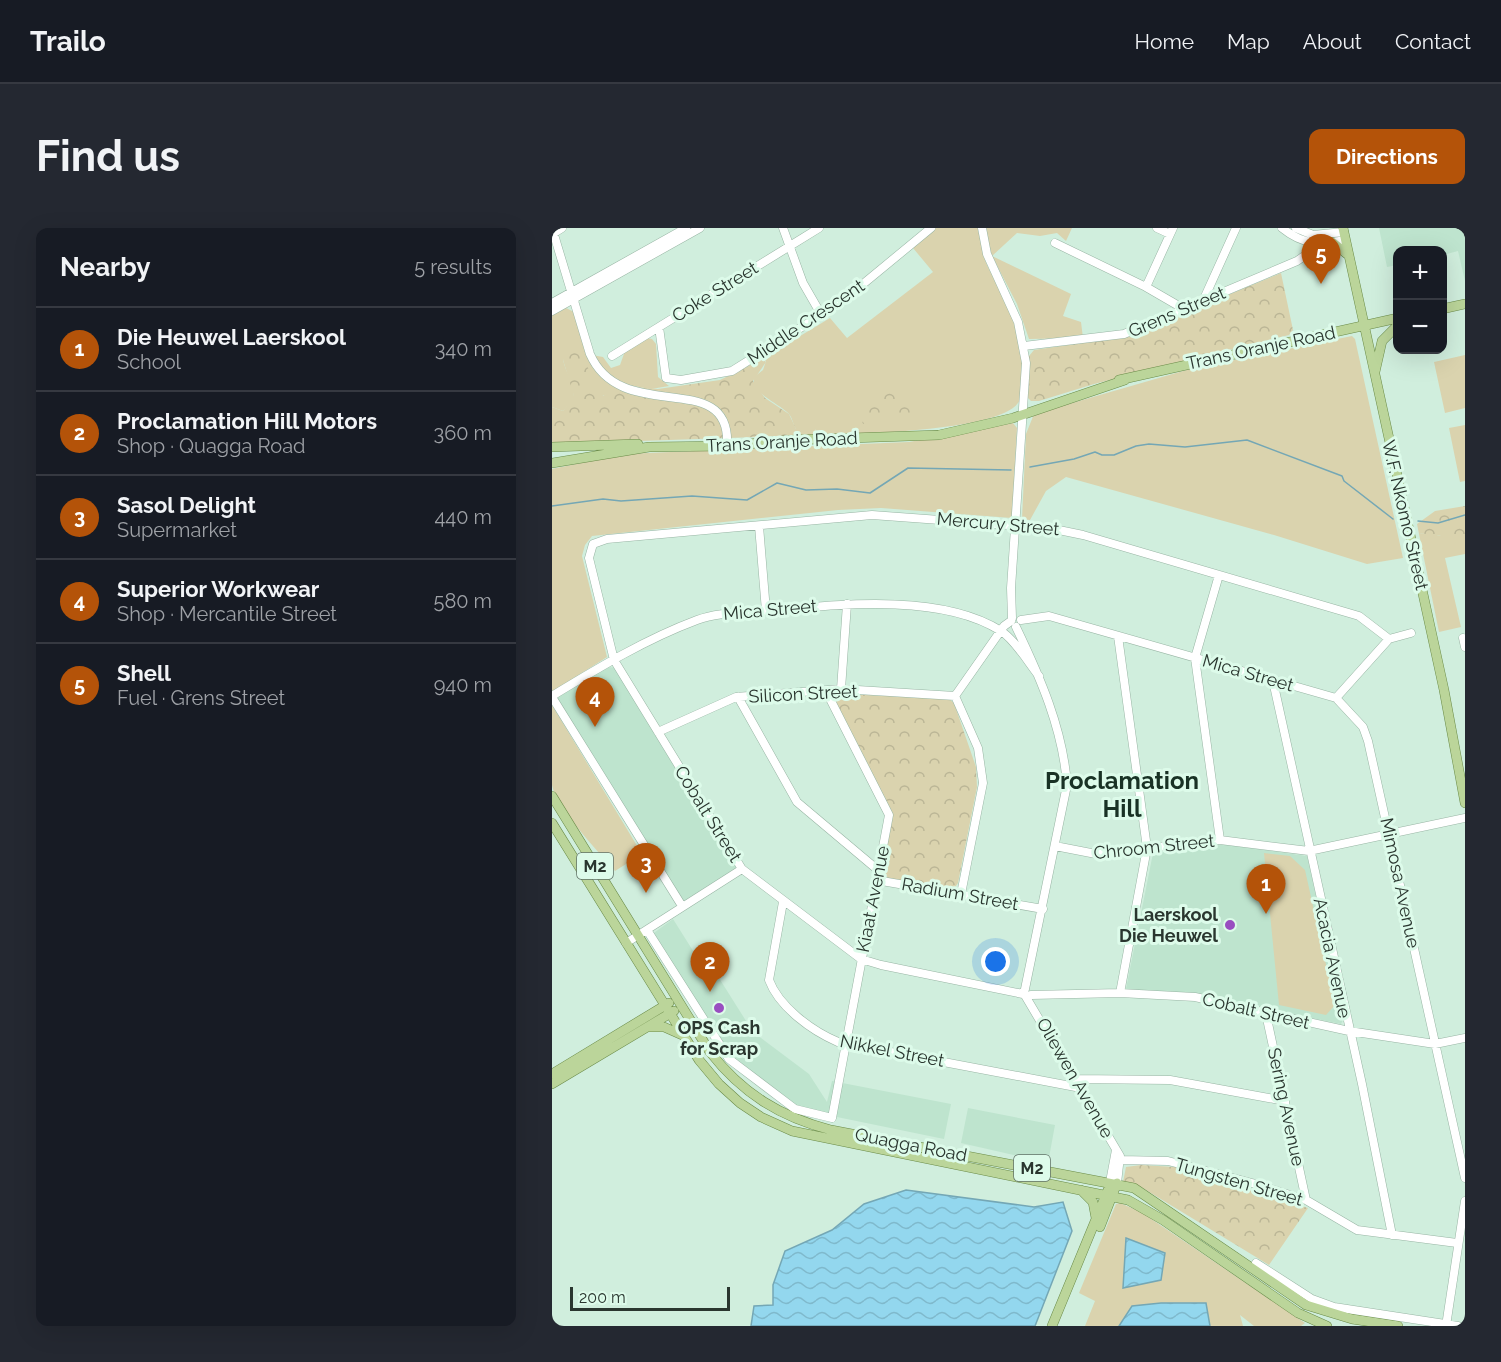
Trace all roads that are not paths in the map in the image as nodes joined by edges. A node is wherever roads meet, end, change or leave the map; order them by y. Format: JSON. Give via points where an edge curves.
{"nodes":[{"id":1,"x":562,"y":228,"type":"edge"},
{"id":2,"x":686,"y":228,"type":"edge"},
{"id":3,"x":700,"y":228,"type":"edge"},
{"id":4,"x":783,"y":228,"type":"edge"},
{"id":5,"x":819,"y":228,"type":"edge"},
{"id":6,"x":931,"y":228,"type":"edge"},
{"id":7,"x":982,"y":228,"type":"edge"},
{"id":8,"x":1157,"y":228,"type":"edge"},
{"id":9,"x":1236,"y":228,"type":"edge"},
{"id":10,"x":1282,"y":228,"type":"edge"},
{"id":11,"x":1296,"y":228,"type":"edge"},
{"id":12,"x":553,"y":231,"type":"edge"},
{"id":13,"x":1171,"y":231,"type":"edge"},
{"id":14,"x":1344,"y":233,"type":"edge"},
{"id":15,"x":1332,"y":242,"type":"junction"},
{"id":16,"x":1055,"y":243,"type":"dead end"},
{"id":17,"x":1320,"y":245,"type":"junction"},
{"id":18,"x":790,"y":246,"type":"junction"},
{"id":19,"x":1348,"y":256,"type":"junction"},
{"id":20,"x":1146,"y":287,"type":"junction"},
{"id":21,"x":573,"y":296,"type":"junction"},
{"id":22,"x":1203,"y":301,"type":"junction"},
{"id":23,"x":552,"y":303,"type":"edge"},
{"id":24,"x":1465,"y":304,"type":"edge"},
{"id":25,"x":1447,"y":308,"type":"edge"},
{"id":26,"x":1184,"y":309,"type":"junction"},
{"id":27,"x":552,"y":311,"type":"edge"},
{"id":28,"x":822,"y":316,"type":"junction"},
{"id":29,"x":1393,"y":319,"type":"edge"},
{"id":30,"x":1362,"y":326,"type":"junction"},
{"id":31,"x":659,"y":327,"type":"junction"},
{"id":32,"x":1393,"y":329,"type":"edge"},
{"id":33,"x":1024,"y":346,"type":"junction"},
{"id":34,"x":612,"y":356,"type":"dead end"},
{"id":35,"x":1374,"y":382,"type":"junction"},
{"id":36,"x":1022,"y":412,"type":"junction"},
{"id":37,"x":727,"y":446,"type":"junction"},
{"id":38,"x":552,"y":447,"type":"edge"},
{"id":39,"x":649,"y":447,"type":"junction"},
{"id":40,"x":552,"y":463,"type":"edge"},
{"id":41,"x":759,"y":526,"type":"junction"},
{"id":42,"x":1015,"y":526,"type":"junction"},
{"id":43,"x":591,"y":547,"type":"joint"},
{"id":44,"x":1219,"y":575,"type":"junction"},
{"id":45,"x":848,"y":603,"type":"junction"},
{"id":46,"x":766,"y":611,"type":"junction"},
{"id":47,"x":1013,"y":623,"type":"junction"},
{"id":48,"x":1412,"y":633,"type":"dead end"},
{"id":49,"x":1118,"y":636,"type":"junction"},
{"id":50,"x":1463,"y":638,"type":"dead end"},
{"id":51,"x":1389,"y":639,"type":"junction"},
{"id":52,"x":1465,"y":648,"type":"edge"},
{"id":53,"x":1195,"y":658,"type":"junction"},
{"id":54,"x":614,"y":660,"type":"junction"},
{"id":55,"x":1039,"y":676,"type":"junction"},
{"id":56,"x":1273,"y":681,"type":"junction"},
{"id":57,"x":841,"y":689,"type":"junction"},
{"id":58,"x":826,"y":691,"type":"junction"},
{"id":59,"x":955,"y":696,"type":"junction"},
{"id":60,"x":552,"y":697,"type":"edge"},
{"id":61,"x":738,"y":697,"type":"junction"},
{"id":62,"x":1336,"y":698,"type":"junction"},
{"id":63,"x":658,"y":732,"type":"junction"},
{"id":64,"x":552,"y":796,"type":"edge"},
{"id":65,"x":1465,"y":802,"type":"edge"},
{"id":66,"x":1465,"y":818,"type":"edge"},
{"id":67,"x":552,"y":823,"type":"edge"},
{"id":68,"x":1389,"y":834,"type":"junction"},
{"id":69,"x":1220,"y":840,"type":"junction"},
{"id":70,"x":1055,"y":846,"type":"junction"},
{"id":71,"x":1147,"y":848,"type":"junction"},
{"id":72,"x":1309,"y":851,"type":"junction"},
{"id":73,"x":742,"y":869,"type":"junction"},
{"id":74,"x":879,"y":870,"type":"junction"},
{"id":75,"x":876,"y":880,"type":"junction"},
{"id":76,"x":961,"y":894,"type":"junction"},
{"id":77,"x":783,"y":902,"type":"junction"},
{"id":78,"x":682,"y":906,"type":"junction"},
{"id":79,"x":1043,"y":909,"type":"junction"},
{"id":80,"x":642,"y":932,"type":"junction"},
{"id":81,"x":626,"y":943,"type":"junction"},
{"id":82,"x":861,"y":959,"type":"junction"},
{"id":83,"x":1028,"y":993,"type":"junction"},
{"id":84,"x":1120,"y":993,"type":"junction"},
{"id":85,"x":678,"y":1002,"type":"junction"},
{"id":86,"x":668,"y":1009,"type":"junction"},
{"id":87,"x":1266,"y":1014,"type":"junction"},
{"id":88,"x":645,"y":1028,"type":"junction"},
{"id":89,"x":1349,"y":1031,"type":"junction"},
{"id":90,"x":684,"y":1036,"type":"junction"},
{"id":91,"x":1465,"y":1038,"type":"edge"},
{"id":92,"x":845,"y":1044,"type":"junction"},
{"id":93,"x":1435,"y":1044,"type":"junction"},
{"id":94,"x":552,"y":1074,"type":"edge"},
{"id":95,"x":1076,"y":1079,"type":"junction"},
{"id":96,"x":552,"y":1084,"type":"edge"},
{"id":97,"x":1081,"y":1088,"type":"junction"},
{"id":98,"x":1285,"y":1101,"type":"junction"},
{"id":99,"x":1116,"y":1150,"type":"junction"},
{"id":100,"x":1121,"y":1160,"type":"junction"},
{"id":101,"x":1465,"y":1178,"type":"edge"},
{"id":102,"x":1114,"y":1183,"type":"junction"},
{"id":103,"x":1079,"y":1188,"type":"junction"},
{"id":104,"x":1110,"y":1196,"type":"junction"},
{"id":105,"x":1306,"y":1200,"type":"junction"},
{"id":106,"x":1465,"y":1201,"type":"edge"},
{"id":107,"x":1096,"y":1221,"type":"junction"},
{"id":108,"x":1392,"y":1235,"type":"junction"},
{"id":109,"x":1457,"y":1243,"type":"junction"},
{"id":110,"x":1256,"y":1263,"type":"dead end"},
{"id":111,"x":1446,"y":1325,"type":"edge"},
{"id":112,"x":1052,"y":1326,"type":"edge"},
{"id":113,"x":1058,"y":1326,"type":"edge"},
{"id":114,"x":1327,"y":1326,"type":"edge"},
{"id":115,"x":1398,"y":1326,"type":"edge"},
{"id":116,"x":1458,"y":1326,"type":"edge"}],
"edges":[{"from":1,"to":12,"type":"street"},
{"from":2,"to":21,"type":"street"},
{"from":3,"to":21,"type":"street"},
{"from":4,"to":18,"type":"street"},
{"from":5,"to":18,"type":"street","name":"Coke Street"},
{"from":6,"to":28,"type":"street","name":"Middle Crescent"},
{"from":7,"to":33,"type":"street","via":[[987,254],[1014,310]]},
{"from":8,"to":13,"type":"street"},
{"from":9,"to":22,"type":"street"},
{"from":10,"to":17,"type":"street","via":[[1297,239]]},
{"from":11,"to":14,"type":"street","via":[[1313,235]]},
{"from":12,"to":21,"type":"street"},
{"from":13,"to":20,"type":"street"},
{"from":14,"to":15,"type":"street"},
{"from":14,"to":19,"type":"main road","name":"W.F. Nkomo Street"},
{"from":15,"to":17,"type":"street"},
{"from":15,"to":19,"type":"main road"},
{"from":16,"to":20,"type":"street"},
{"from":17,"to":22,"type":"street","name":"Grens Street","via":[[1297,261]]},
{"from":18,"to":28,"type":"street","via":[[803,282]]},
{"from":18,"to":31,"type":"street","name":"Coke Street"},
{"from":19,"to":30,"type":"main road","name":"W.F. Nkomo Street"},
{"from":20,"to":26,"type":"street"},
{"from":21,"to":23,"type":"street"},
{"from":21,"to":27,"type":"street"},
{"from":21,"to":37,"type":"street","via":[[590,354],[603,374],[638,393],[710,405],[726,424]]},
{"from":22,"to":26,"type":"street","name":"Grens Street"},
{"from":24,"to":25,"type":"main road"},
{"from":26,"to":33,"type":"street","name":"Grens Street","via":[[1116,337]]},
{"from":28,"to":31,"type":"street","name":"Middle Crescent","via":[[728,373],[681,380],[667,379]]},
{"from":29,"to":30,"type":"main road","name":"Trans Oranje Road"},
{"from":30,"to":35,"type":"main road","name":"W.F. Nkomo Street"},
{"from":30,"to":36,"type":"main road","name":"Trans Oranje Road","via":[[1125,380]]},
{"from":31,"to":34,"type":"street","name":"Coke Street"},
{"from":32,"to":35,"type":"main road","via":[[1378,349]]},
{"from":33,"to":36,"type":"street"},
{"from":35,"to":65,"type":"main road","name":"W.F. Nkomo Street","via":[[1444,690]]},
{"from":36,"to":37,"type":"main road","name":"Trans Oranje Road","via":[[915,436]]},
{"from":36,"to":42,"type":"street","name":"Oliewen Avenue"},
{"from":37,"to":39,"type":"main road","name":"Trans Oranje Road"},
{"from":38,"to":39,"type":"main road","name":"Trans Oranje Road","via":[[633,443]]},
{"from":39,"to":40,"type":"main road","name":"Trans Oranje Road"},
{"from":41,"to":42,"type":"street","name":"Mercury Street","via":[[886,515]]},
{"from":41,"to":43,"type":"street","name":"Mercury Street","via":[[606,539]]},
{"from":41,"to":46,"type":"street"},
{"from":42,"to":44,"type":"street","name":"Mercury Street","via":[[1066,530]]},
{"from":42,"to":47,"type":"street","name":"Oliewen Avenue"},
{"from":43,"to":54,"type":"street","name":"Cobalt Street","via":[[589,558]]},
{"from":44,"to":51,"type":"street","name":"Mercury Street","via":[[1359,616]]},
{"from":44,"to":53,"type":"street"},
{"from":45,"to":46,"type":"street","name":"Mica Street"},
{"from":45,"to":47,"type":"street","name":"Mica Street","via":[[948,610],[979,620]]},
{"from":45,"to":57,"type":"street"},
{"from":46,"to":54,"type":"street","name":"Mica Street","via":[[697,620]]},
{"from":47,"to":49,"type":"street","name":"Mica Street","via":[[1049,616]]},
{"from":47,"to":55,"type":"street","name":"Oliewen Avenue"},
{"from":47,"to":55,"type":"street","name":"Oliewen Avenue"},
{"from":47,"to":59,"type":"street"},
{"from":48,"to":51,"type":"street"},
{"from":49,"to":53,"type":"street","name":"Mica Street"},
{"from":49,"to":71,"type":"street"},
{"from":50,"to":52,"type":"street"},
{"from":51,"to":62,"type":"street"},
{"from":53,"to":56,"type":"street","name":"Mica Street"},
{"from":53,"to":69,"type":"street"},
{"from":54,"to":60,"type":"street","name":"Mica Street"},
{"from":54,"to":63,"type":"street","name":"Cobalt Street"},
{"from":55,"to":70,"type":"street","name":"Oliewen Avenue","via":[[1065,759],[1066,796]]},
{"from":56,"to":62,"type":"street","name":"Mica Street"},
{"from":56,"to":72,"type":"street","name":"Acacia Avenue"},
{"from":57,"to":58,"type":"street","name":"Silicon Street"},
{"from":57,"to":59,"type":"street","name":"Silicon Street"},
{"from":58,"to":61,"type":"street","name":"Silicon Street"},
{"from":58,"to":74,"type":"street","name":"Kiaat Avenue","via":[[888,810]]},
{"from":59,"to":76,"type":"street","via":[[978,748],[983,783]]},
{"from":60,"to":78,"type":"street"},
{"from":61,"to":63,"type":"street","name":"Silicon Street"},
{"from":61,"to":74,"type":"street","name":"Radium Street","via":[[797,802]]},
{"from":62,"to":68,"type":"street","name":"Mimosa Avenue","via":[[1366,733]]},
{"from":63,"to":73,"type":"street","name":"Cobalt Street"},
{"from":64,"to":80,"type":"main road","name":"Quagga Road","number":"M2"},
{"from":66,"to":68,"type":"street","name":"Chroom Street"},
{"from":67,"to":81,"type":"main road","name":"Quagga Road","number":"M2"},
{"from":68,"to":72,"type":"street","name":"Chroom Street"},
{"from":68,"to":93,"type":"street","name":"Mimosa Avenue"},
{"from":69,"to":71,"type":"street","name":"Chroom Street"},
{"from":69,"to":72,"type":"street","name":"Chroom Street"},
{"from":70,"to":71,"type":"street","name":"Chroom Street","via":[[1091,854]]},
{"from":70,"to":79,"type":"street","name":"Oliewen Avenue"},
{"from":71,"to":84,"type":"street"},
{"from":72,"to":89,"type":"street","name":"Acacia Avenue"},
{"from":73,"to":77,"type":"street","name":"Cobalt Street"},
{"from":73,"to":78,"type":"street"},
{"from":74,"to":75,"type":"street","name":"Kiaat Avenue"},
{"from":75,"to":76,"type":"street","name":"Radium Street"},
{"from":75,"to":82,"type":"street","name":"Kiaat Avenue"},
{"from":76,"to":79,"type":"street","name":"Radium Street"},
{"from":77,"to":82,"type":"street","name":"Cobalt Street"},
{"from":77,"to":92,"type":"street","name":"Nikkel Street","via":[[769,972],[771,983],[788,1008],[821,1033]]},
{"from":78,"to":80,"type":"street"},
{"from":79,"to":83,"type":"street","name":"Oliewen Avenue"},
{"from":80,"to":81,"type":"street"},
{"from":80,"to":85,"type":"main road","name":"Quagga Road","number":"M2"},
{"from":80,"to":92,"type":"street","name":"Kiaat Avenue","via":[[729,1059],[795,1109],[831,1119]]},
{"from":81,"to":86,"type":"main road","name":"Quagga Road","number":"M2"},
{"from":82,"to":83,"type":"street","name":"Cobalt Street"},
{"from":82,"to":92,"type":"street","name":"Kiaat Avenue"},
{"from":83,"to":84,"type":"street","name":"Cobalt Street"},
{"from":83,"to":95,"type":"street","name":"Oliewen Avenue"},
{"from":84,"to":87,"type":"street","name":"Cobalt Street","via":[[1195,996]]},
{"from":85,"to":86,"type":"main road"},
{"from":85,"to":102,"type":"main road","name":"Quagga Road","number":"M2","via":[[728,1074],[760,1101],[793,1119],[831,1130]]},
{"from":86,"to":88,"type":"main road"},
{"from":86,"to":90,"type":"main road","name":"Quagga Road","number":"M2"},
{"from":86,"to":94,"type":"main road"},
{"from":87,"to":89,"type":"street","name":"Cobalt Street"},
{"from":87,"to":98,"type":"street","name":"Sering Avenue"},
{"from":88,"to":90,"type":"main road","via":[[664,1027]]},
{"from":88,"to":96,"type":"main road"},
{"from":89,"to":93,"type":"street","name":"Cobalt Street"},
{"from":89,"to":108,"type":"street","name":"Acacia Avenue"},
{"from":90,"to":103,"type":"main road","name":"Quagga Road","number":"M2","via":[[707,1071],[728,1093],[761,1117],[792,1131]]},
{"from":91,"to":93,"type":"street","name":"Cobalt Street"},
{"from":92,"to":97,"type":"street","name":"Nikkel Street"},
{"from":93,"to":101,"type":"street","name":"Mimosa Avenue"},
{"from":95,"to":97,"type":"street","name":"Oliewen Avenue"},
{"from":95,"to":98,"type":"street","via":[[1170,1080]]},
{"from":97,"to":99,"type":"street","name":"Oliewen Avenue"},
{"from":98,"to":105,"type":"street","name":"Sering Avenue"},
{"from":99,"to":100,"type":"street","name":"Oliewen Avenue"},
{"from":99,"to":102,"type":"street","name":"Oliewen Avenue"},
{"from":100,"to":102,"type":"street","name":"Oliewen Avenue"},
{"from":100,"to":105,"type":"street","name":"Tungsten Street","via":[[1175,1163]]},
{"from":102,"to":104,"type":"main road"},
{"from":102,"to":115,"type":"main road","name":"Quagga Road","number":"M2","via":[[1144,1192],[1306,1305],[1352,1319]]},
{"from":103,"to":104,"type":"main road","name":"Quagga Road","number":"M2"},
{"from":103,"to":107,"type":"main road","via":[[1094,1202]]},
{"from":104,"to":107,"type":"main road"},
{"from":104,"to":113,"type":"main road"},
{"from":104,"to":114,"type":"main road","name":"Quagga Road","number":"M2","via":[[1138,1205],[1298,1313]]},
{"from":105,"to":108,"type":"street","name":"Tungsten Street","via":[[1351,1228]]},
{"from":106,"to":109,"type":"street"},
{"from":107,"to":112,"type":"main road"},
{"from":108,"to":109,"type":"street","name":"Tungsten Street"},
{"from":109,"to":111,"type":"street"},
{"from":110,"to":111,"type":"street","via":[[1312,1299],[1334,1307]]},
{"from":111,"to":116,"type":"street"}]}
